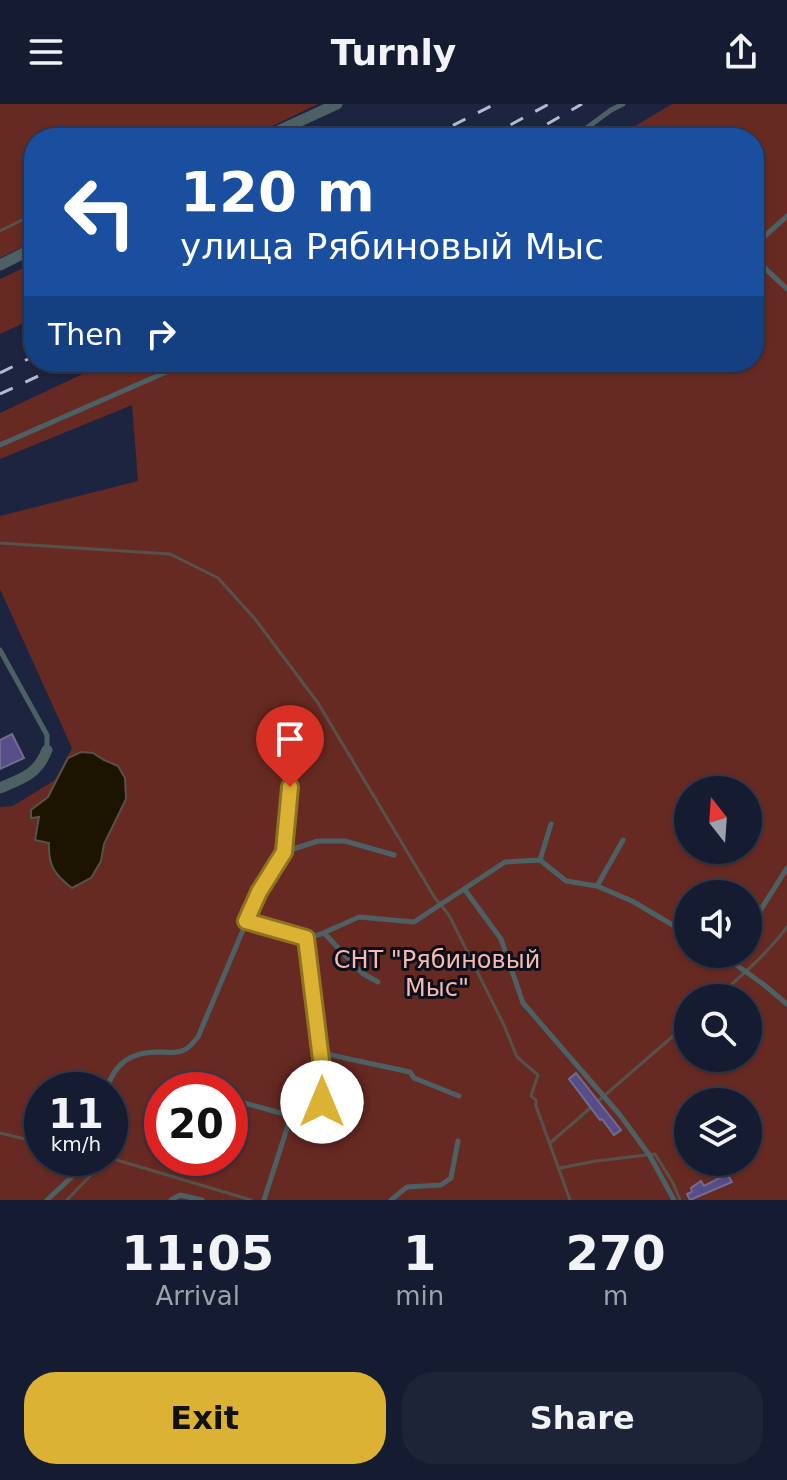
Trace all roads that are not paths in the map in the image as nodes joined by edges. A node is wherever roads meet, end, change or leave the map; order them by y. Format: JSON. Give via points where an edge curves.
{"nodes":[{"id":1,"x":337,"y":104,"type":"edge"},
{"id":2,"x":623,"y":104,"type":"edge"},
{"id":3,"x":285,"y":128,"type":"edge"},
{"id":4,"x":587,"y":128,"type":"edge"},
{"id":5,"x":787,"y":216,"type":"edge"},
{"id":6,"x":764,"y":237,"type":"edge"},
{"id":7,"x":24,"y":253,"type":"edge"},
{"id":8,"x":0,"y":265,"type":"edge"},
{"id":9,"x":764,"y":267,"type":"edge"},
{"id":10,"x":787,"y":289,"type":"edge"},
{"id":11,"x":166,"y":372,"type":"edge"},
{"id":12,"x":0,"y":445,"type":"edge"},
{"id":13,"x":0,"y":650,"type":"edge"},
{"id":14,"x":47,"y":750,"type":"joint"},
{"id":15,"x":290,"y":787,"type":"dead end"},
{"id":16,"x":0,"y":788,"type":"edge"},
{"id":17,"x":551,"y":824,"type":"dead end"},
{"id":18,"x":623,"y":840,"type":"dead end"},
{"id":19,"x":284,"y":852,"type":"junction"},
{"id":20,"x":394,"y":855,"type":"dead end"},
{"id":21,"x":540,"y":860,"type":"junction"},
{"id":22,"x":787,"y":868,"type":"edge"},
{"id":23,"x":597,"y":886,"type":"junction"},
{"id":24,"x":465,"y":890,"type":"junction"},
{"id":25,"x":762,"y":908,"type":"edge"},
{"id":26,"x":246,"y":921,"type":"junction"},
{"id":27,"x":674,"y":926,"type":"edge"},
{"id":28,"x":324,"y":933,"type":"junction"},
{"id":29,"x":306,"y":938,"type":"junction"},
{"id":30,"x":745,"y":968,"type":"edge"},
{"id":31,"x":378,"y":982,"type":"dead end"},
{"id":32,"x":787,"y":1004,"type":"edge"},
{"id":33,"x":321,"y":1053,"type":"junction"},
{"id":34,"x":114,"y":1072,"type":"edge"},
{"id":35,"x":459,"y":1096,"type":"dead end"},
{"id":36,"x":248,"y":1104,"type":"edge"},
{"id":37,"x":291,"y":1116,"type":"junction"},
{"id":38,"x":458,"y":1141,"type":"dead end"},
{"id":39,"x":73,"y":1176,"type":"edge"},
{"id":40,"x":47,"y":1200,"type":"edge"},
{"id":41,"x":171,"y":1200,"type":"edge"},
{"id":42,"x":202,"y":1200,"type":"edge"},
{"id":43,"x":264,"y":1200,"type":"edge"},
{"id":44,"x":391,"y":1200,"type":"edge"},
{"id":45,"x":674,"y":1200,"type":"edge"}],
"edges":[{"from":1,"to":3,"type":"street"},
{"from":2,"to":4,"type":"lane"},
{"from":5,"to":6,"type":"lane"},
{"from":7,"to":8,"type":"street"},
{"from":9,"to":10,"type":"lane"},
{"from":11,"to":12,"type":"lane"},
{"from":13,"to":14,"type":"lane","via":[[47,735]]},
{"from":14,"to":16,"type":"street","via":[[27,776]]},
{"from":15,"to":19,"type":"lane"},
{"from":17,"to":21,"type":"lane"},
{"from":18,"to":23,"type":"lane"},
{"from":19,"to":20,"type":"lane","via":[[318,841],[345,841]]},
{"from":19,"to":26,"type":"lane"},
{"from":21,"to":23,"type":"lane","via":[[566,881]]},
{"from":21,"to":24,"type":"lane","via":[[505,862]]},
{"from":22,"to":25,"type":"lane"},
{"from":23,"to":27,"type":"lane"},
{"from":24,"to":28,"type":"lane","via":[[414,922],[359,917]]},
{"from":24,"to":45,"type":"lane","via":[[501,939],[523,1003],[620,1115]]},
{"from":26,"to":29,"type":"lane"},
{"from":26,"to":34,"type":"lane","via":[[198,1037],[186,1050],[132,1056]]},
{"from":28,"to":29,"type":"lane"},
{"from":28,"to":31,"type":"lane","via":[[362,973]]},
{"from":29,"to":33,"type":"lane"},
{"from":30,"to":32,"type":"lane"},
{"from":33,"to":35,"type":"lane","via":[[410,1072]]},
{"from":33,"to":37,"type":"lane","via":[[319,1119]]},
{"from":36,"to":37,"type":"lane"},
{"from":37,"to":43,"type":"lane"},
{"from":38,"to":44,"type":"lane","via":[[451,1178],[441,1185],[407,1187]]},
{"from":39,"to":40,"type":"lane"},
{"from":41,"to":42,"type":"lane","via":[[180,1195]]}]}
